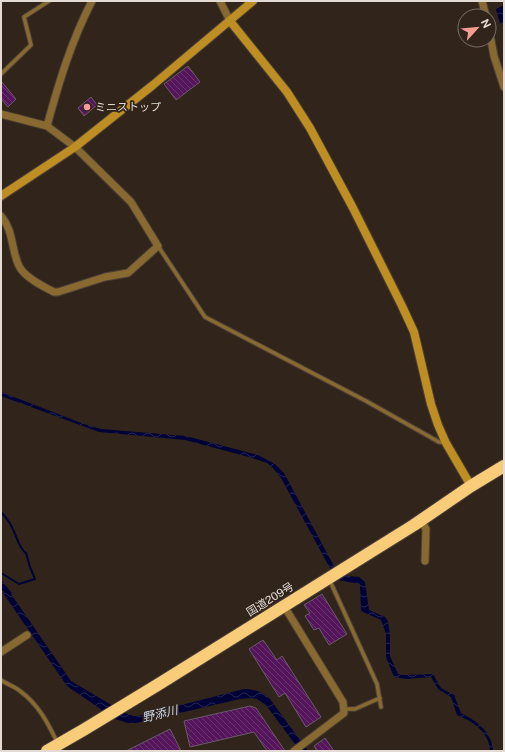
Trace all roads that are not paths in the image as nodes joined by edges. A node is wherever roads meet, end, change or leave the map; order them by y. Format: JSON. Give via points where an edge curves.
{"nodes":[{"id":1,"x":49,"y":1,"type":"edge"},
{"id":2,"x":92,"y":1,"type":"edge"},
{"id":3,"x":220,"y":1,"type":"edge"},
{"id":4,"x":253,"y":1,"type":"edge"},
{"id":5,"x":230,"y":21,"type":"junction"},
{"id":6,"x":492,"y":48,"type":"edge"},
{"id":7,"x":1,"y":74,"type":"edge"},
{"id":8,"x":504,"y":87,"type":"edge"},
{"id":9,"x":1,"y":114,"type":"edge"},
{"id":10,"x":47,"y":126,"type":"junction"},
{"id":11,"x":75,"y":148,"type":"junction"},
{"id":12,"x":1,"y":196,"type":"edge"},
{"id":13,"x":1,"y":216,"type":"edge"},
{"id":14,"x":158,"y":246,"type":"junction"},
{"id":15,"x":446,"y":443,"type":"junction"},
{"id":16,"x":504,"y":466,"type":"edge"},
{"id":17,"x":472,"y":486,"type":"junction"},
{"id":18,"x":421,"y":520,"type":"junction"},
{"id":19,"x":426,"y":561,"type":"dead end"},
{"id":20,"x":333,"y":575,"type":"junction"},
{"id":21,"x":284,"y":606,"type":"junction"},
{"id":22,"x":27,"y":635,"type":"dead end"},
{"id":23,"x":1,"y":652,"type":"edge"},
{"id":24,"x":1,"y":680,"type":"edge"},
{"id":25,"x":380,"y":698,"type":"junction"},
{"id":26,"x":381,"y":707,"type":"dead end"},
{"id":27,"x":344,"y":709,"type":"junction"},
{"id":28,"x":58,"y":748,"type":"edge"},
{"id":29,"x":295,"y":750,"type":"edge"},
{"id":30,"x":47,"y":751,"type":"edge"}],
"edges":[{"from":1,"to":7,"type":"lane","via":[[24,17],[31,45]]},
{"from":2,"to":10,"type":"street","via":[[66,60]]},
{"from":3,"to":5,"type":"street"},
{"from":4,"to":5,"type":"street"},
{"from":5,"to":11,"type":"street"},
{"from":5,"to":15,"type":"street","via":[[287,92],[310,128],[385,271],[414,332],[431,404]]},
{"from":6,"to":8,"type":"street"},
{"from":9,"to":10,"type":"street"},
{"from":10,"to":11,"type":"street"},
{"from":11,"to":12,"type":"street"},
{"from":11,"to":14,"type":"street","via":[[131,202]]},
{"from":13,"to":14,"type":"street","via":[[7,223],[19,267],[27,276],[54,292],[128,273]]},
{"from":14,"to":15,"type":"lane","via":[[205,317],[439,442]]},
{"from":15,"to":17,"type":"street"},
{"from":16,"to":17,"type":"highway","name":"国道209号"},
{"from":17,"to":18,"type":"highway","name":"国道209号"},
{"from":18,"to":19,"type":"street","via":[[426,529]]},
{"from":18,"to":20,"type":"highway","name":"国道209号"},
{"from":20,"to":21,"type":"highway","name":"国道209号"},
{"from":20,"to":25,"type":"lane","via":[[377,684]]},
{"from":21,"to":27,"type":"street","via":[[343,702]]},
{"from":21,"to":28,"type":"highway","name":"国道209号"},
{"from":22,"to":23,"type":"street"},
{"from":24,"to":28,"type":"lane","via":[[20,691],[40,710]]},
{"from":25,"to":26,"type":"lane"},
{"from":25,"to":27,"type":"lane","via":[[355,709]]},
{"from":27,"to":29,"type":"street","via":[[344,713]]},
{"from":28,"to":30,"type":"highway","name":"国道209号"}]}
